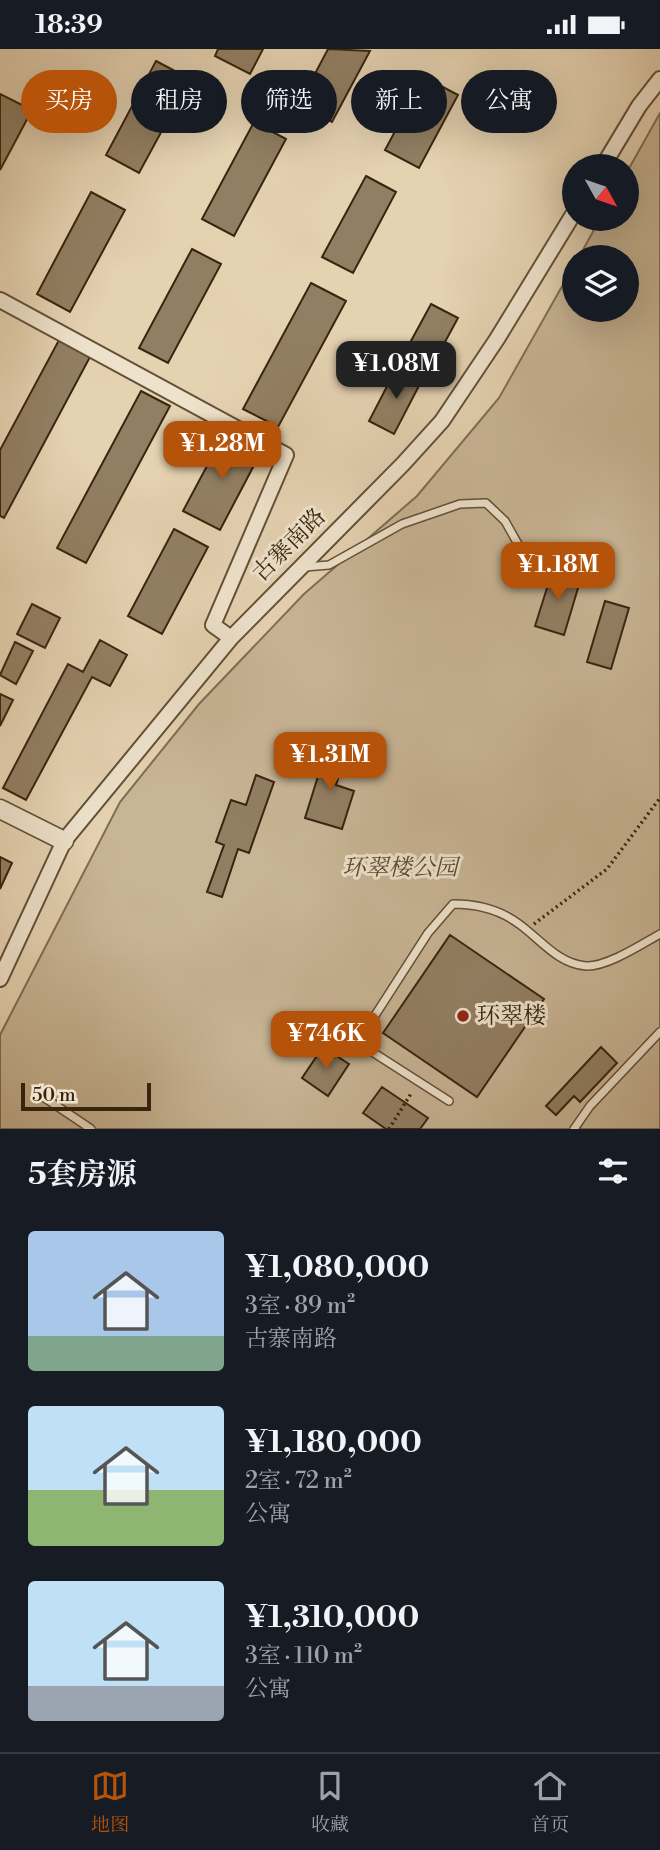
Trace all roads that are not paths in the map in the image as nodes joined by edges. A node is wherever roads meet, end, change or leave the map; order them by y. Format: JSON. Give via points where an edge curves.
{"nodes":[{"id":1,"x":660,"y":79,"type":"edge"},
{"id":2,"x":610,"y":154,"type":"edge"},
{"id":3,"x":563,"y":231,"type":"edge"},
{"id":4,"x":0,"y":300,"type":"edge"},
{"id":5,"x":523,"y":553,"type":"dead end"},
{"id":6,"x":301,"y":567,"type":"junction"},
{"id":7,"x":231,"y":638,"type":"junction"},
{"id":8,"x":0,"y":809,"type":"edge"},
{"id":9,"x":64,"y":841,"type":"junction"},
{"id":10,"x":660,"y":934,"type":"edge"},
{"id":11,"x":0,"y":979,"type":"edge"},
{"id":12,"x":660,"y":1032,"type":"edge"},
{"id":13,"x":39,"y":1094,"type":"dead end"},
{"id":14,"x":449,"y":1101,"type":"dead end"},
{"id":15,"x":90,"y":1129,"type":"edge"},
{"id":16,"x":574,"y":1129,"type":"edge"}],
"edges":[{"from":1,"to":2,"type":"street"},
{"from":3,"to":6,"type":"street","name":"古寨南路","via":[[442,421]]},
{"from":4,"to":7,"type":"street","via":[[286,455],[213,625]]},
{"from":5,"to":6,"type":"lane","via":[[505,520],[486,503],[460,504],[402,524],[329,565]]},
{"from":6,"to":7,"type":"street","name":"古寨南路"},
{"from":7,"to":9,"type":"street","name":"古寨南路"},
{"from":8,"to":9,"type":"street"},
{"from":9,"to":11,"type":"street","name":"古寨南路"},
{"from":10,"to":14,"type":"lane","via":[[620,956],[587,966],[557,957],[517,922],[479,904],[453,904],[428,933],[365,1031],[374,1053]]},
{"from":12,"to":16,"type":"lane"},
{"from":13,"to":15,"type":"lane"}]}
